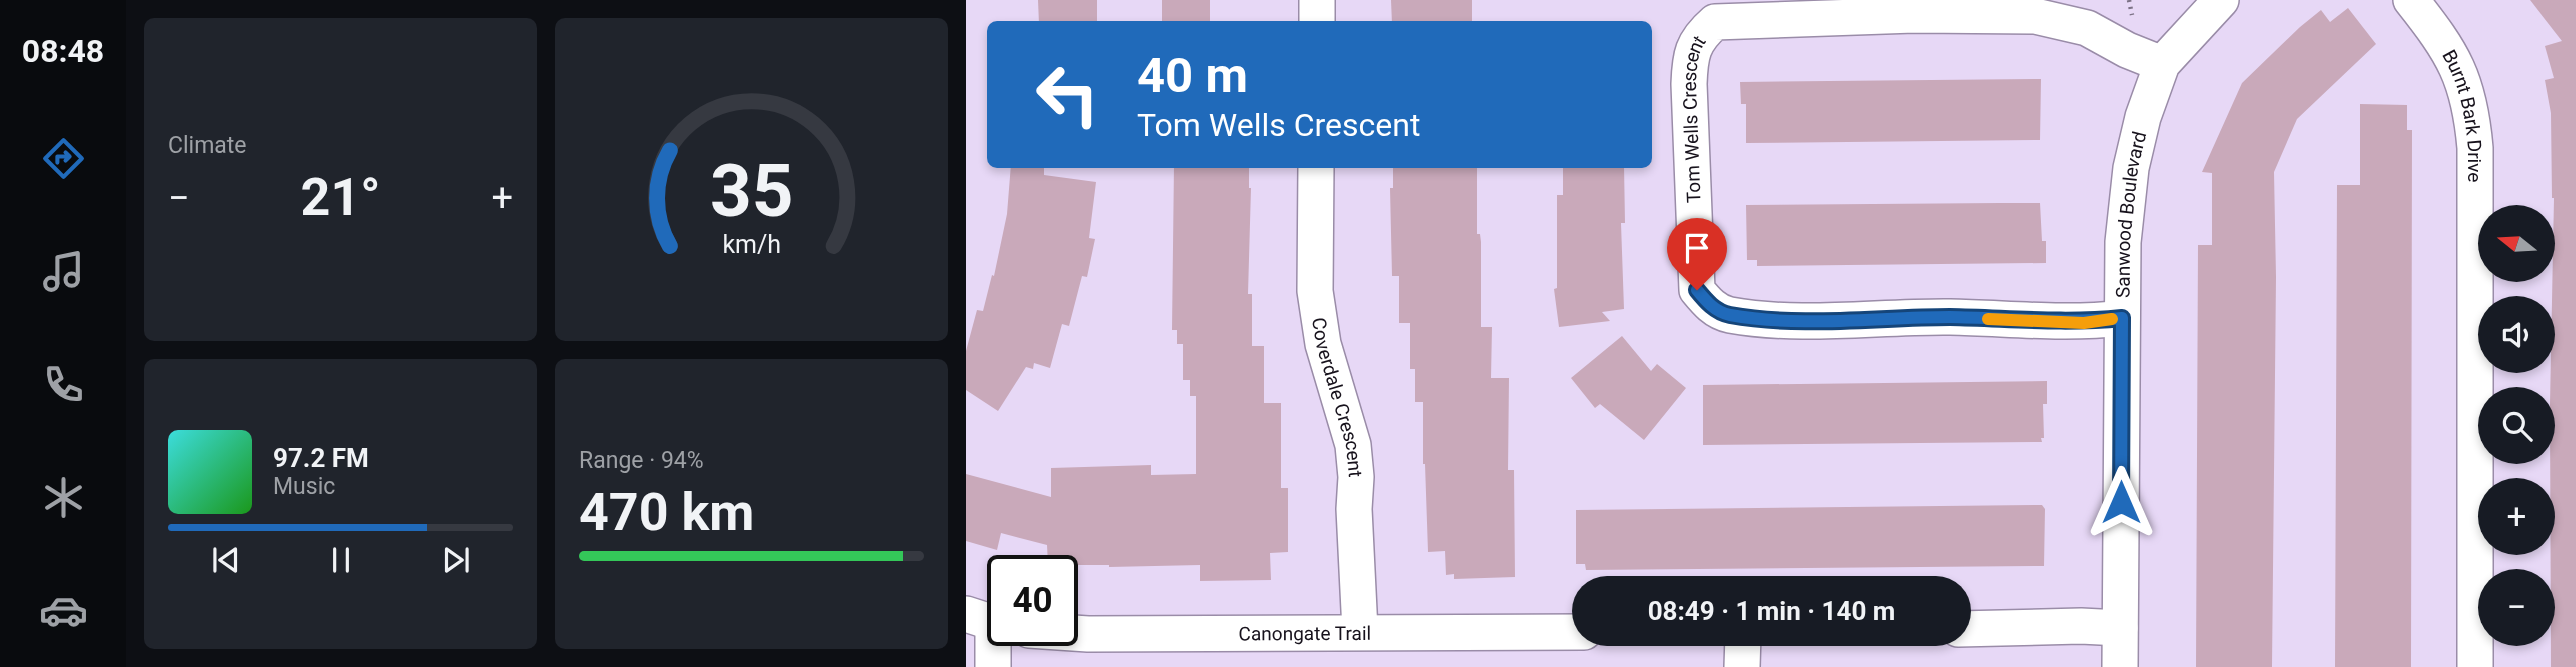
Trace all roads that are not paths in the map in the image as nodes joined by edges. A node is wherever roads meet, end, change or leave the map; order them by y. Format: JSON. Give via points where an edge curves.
{"nodes":[{"id":1,"x":1317,"y":0,"type":"edge"},
{"id":2,"x":2221,"y":0,"type":"edge"},
{"id":3,"x":2411,"y":0,"type":"edge"},
{"id":4,"x":1317,"y":21,"type":"edge"},
{"id":5,"x":2162,"y":64,"type":"junction"},
{"id":6,"x":1316,"y":168,"type":"edge"},
{"id":7,"x":2122,"y":318,"type":"junction"},
{"id":8,"x":2120,"y":628,"type":"junction"},
{"id":9,"x":1971,"y":629,"type":"edge"},
{"id":10,"x":1360,"y":631,"type":"junction"},
{"id":11,"x":1572,"y":632,"type":"edge"},
{"id":12,"x":1078,"y":633,"type":"edge"},
{"id":13,"x":990,"y":646,"type":"edge"},
{"id":14,"x":1743,"y":646,"type":"edge"},
{"id":15,"x":993,"y":667,"type":"edge"},
{"id":16,"x":1742,"y":667,"type":"edge"},
{"id":17,"x":2120,"y":667,"type":"edge"},
{"id":18,"x":2475,"y":667,"type":"edge"}],
"edges":[{"from":1,"to":4,"type":"street"},
{"from":2,"to":5,"type":"street","name":"Sanwood Boulevard"},
{"from":3,"to":18,"type":"street","name":"Burnt Bark Drive","via":[[2454,61],[2473,118]]},
{"from":5,"to":7,"type":"street","name":"Sanwood Boulevard","via":[[2131,168],[2123,242]]},
{"from":5,"to":7,"type":"street","name":"Tom Wells Crescent","via":[[2087,28],[2035,16],[1715,22],[1699,35],[1690,57],[1697,290],[1708,305],[1727,314],[1792,320],[1950,317],[2084,323]]},
{"from":6,"to":10,"type":"street","name":"Coverdale Crescent","via":[[1315,291],[1323,344],[1353,445]]},
{"from":7,"to":8,"type":"street","name":"Sanwood Boulevard"},
{"from":8,"to":9,"type":"street"},
{"from":8,"to":17,"type":"street","name":"Sanwood Boulevard"},
{"from":10,"to":11,"type":"street","name":"Canongate Trail"},
{"from":10,"to":12,"type":"street","name":"Canongate Trail"},
{"from":13,"to":15,"type":"street"},
{"from":14,"to":16,"type":"street"}]}
